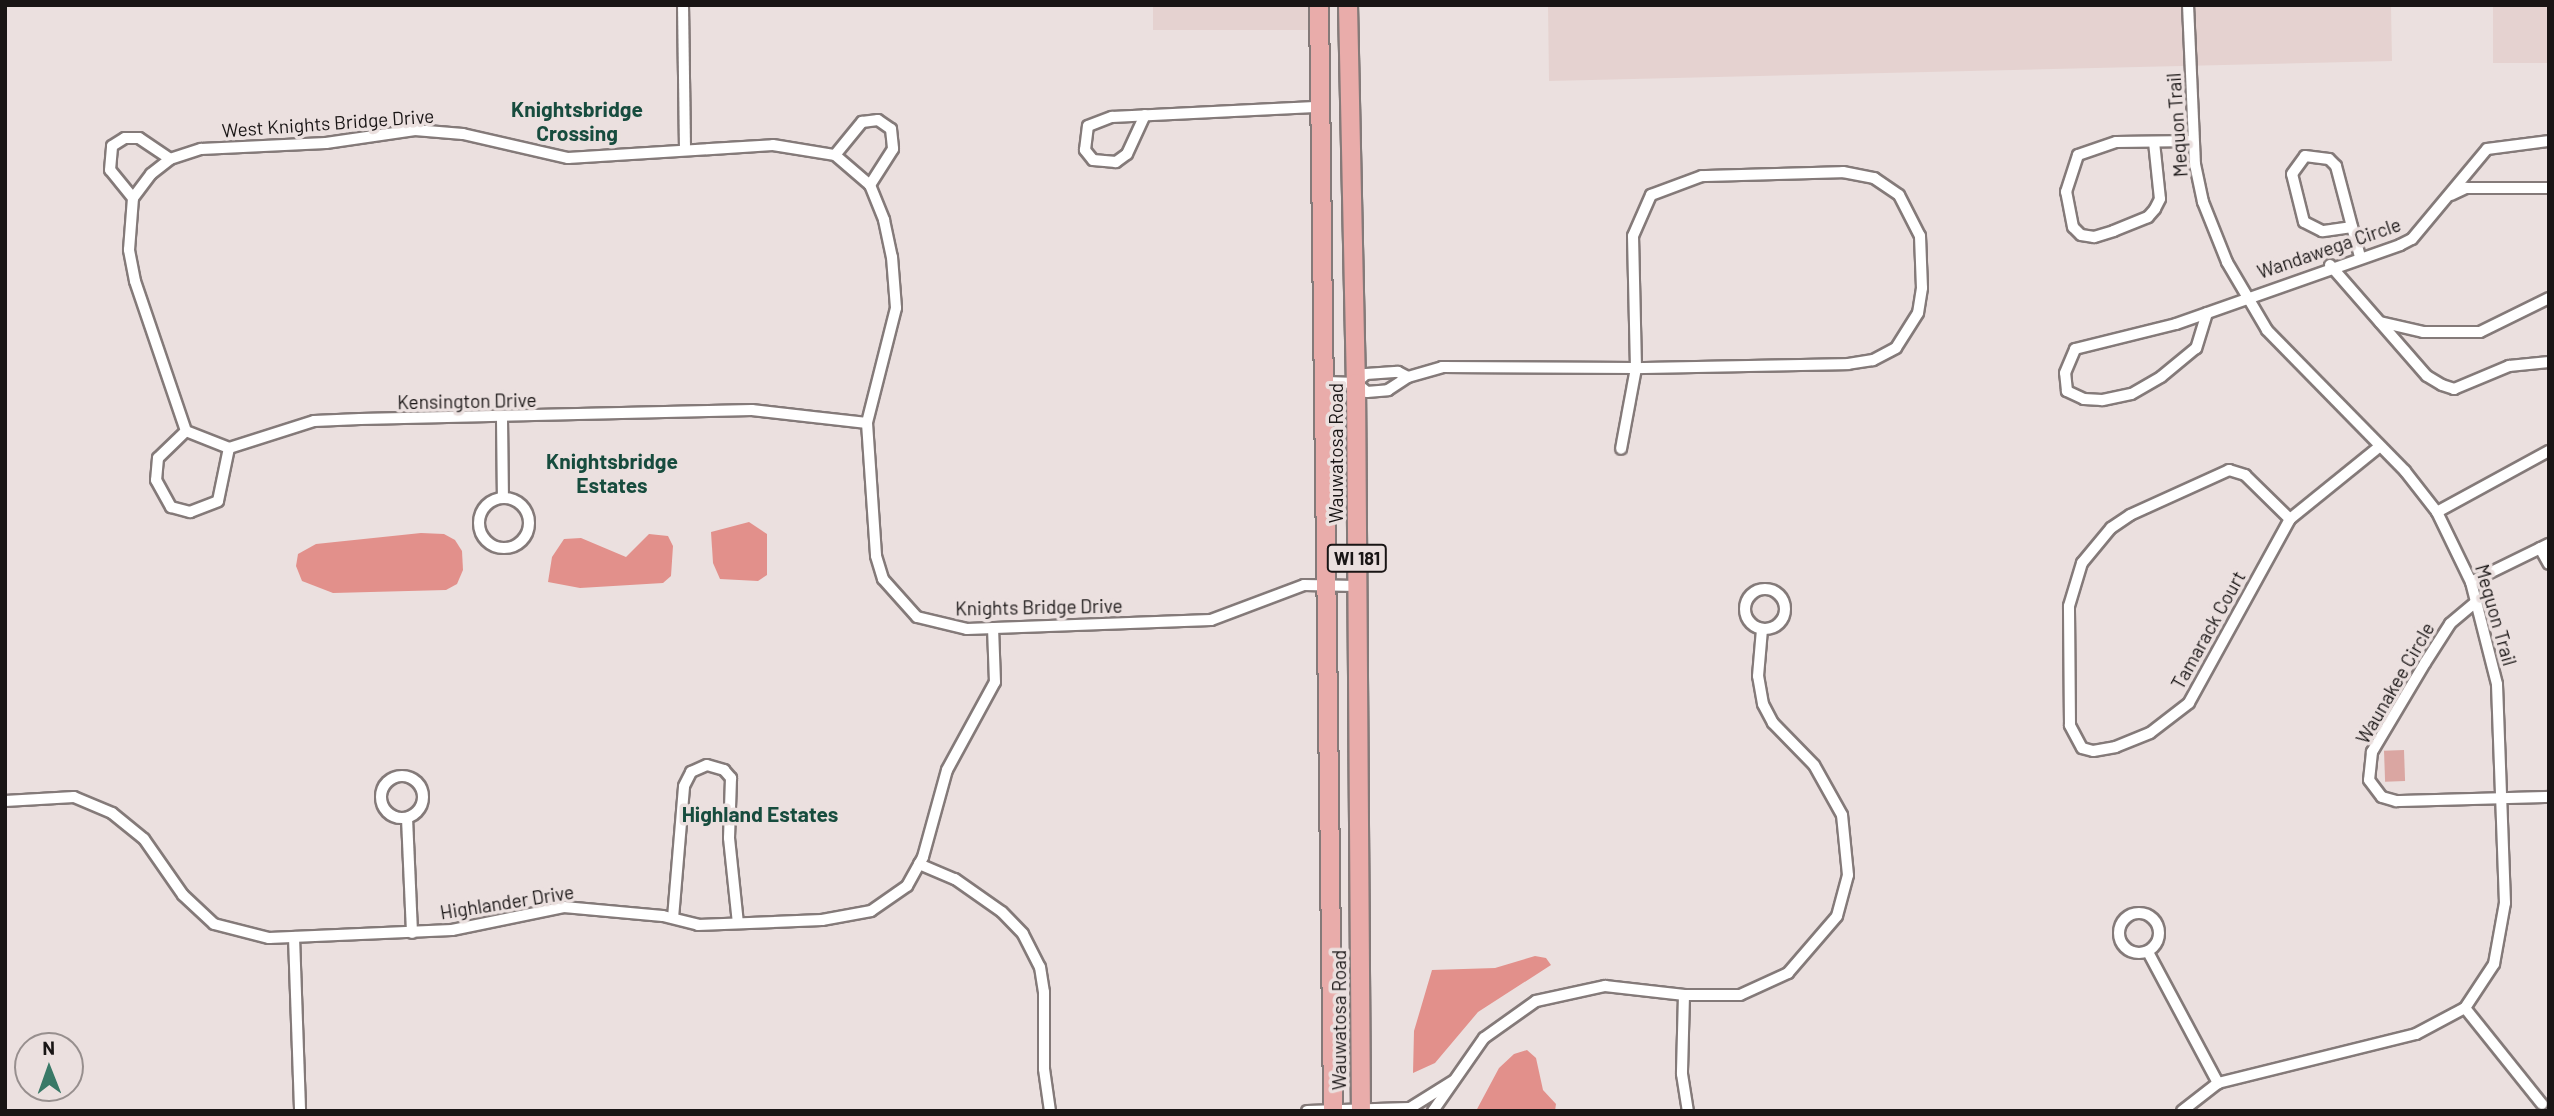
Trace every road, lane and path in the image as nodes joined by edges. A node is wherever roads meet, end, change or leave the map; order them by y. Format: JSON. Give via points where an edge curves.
{"nodes":[{"id":1,"x":683,"y":5,"type":"edge"},
{"id":2,"x":1320,"y":5,"type":"edge"},
{"id":3,"x":1348,"y":5,"type":"edge"},
{"id":4,"x":2188,"y":5,"type":"edge"},
{"id":5,"x":1320,"y":107,"type":"junction"},
{"id":6,"x":1145,"y":115,"type":"junction"},
{"id":7,"x":2193,"y":141,"type":"junction"},
{"id":8,"x":2549,"y":141,"type":"edge"},
{"id":9,"x":2154,"y":142,"type":"junction"},
{"id":10,"x":685,"y":148,"type":"junction"},
{"id":11,"x":835,"y":155,"type":"junction"},
{"id":12,"x":170,"y":159,"type":"junction"},
{"id":13,"x":870,"y":185,"type":"junction"},
{"id":14,"x":2549,"y":188,"type":"edge"},
{"id":15,"x":2448,"y":197,"type":"junction"},
{"id":16,"x":133,"y":198,"type":"junction"},
{"id":17,"x":2352,"y":227,"type":"junction"},
{"id":18,"x":2360,"y":257,"type":"junction"},
{"id":19,"x":2330,"y":265,"type":"junction"},
{"id":20,"x":2245,"y":296,"type":"junction"},
{"id":21,"x":2549,"y":298,"type":"edge"},
{"id":22,"x":2207,"y":313,"type":"junction"},
{"id":23,"x":2380,"y":322,"type":"junction"},
{"id":24,"x":2549,"y":362,"type":"edge"},
{"id":25,"x":1636,"y":368,"type":"junction"},
{"id":26,"x":1408,"y":377,"type":"junction"},
{"id":27,"x":1326,"y":382,"type":"junction"},
{"id":28,"x":1356,"y":383,"type":"junction"},
{"id":29,"x":502,"y":419,"type":"junction"},
{"id":30,"x":867,"y":423,"type":"junction"},
{"id":31,"x":186,"y":431,"type":"junction"},
{"id":32,"x":2379,"y":447,"type":"junction"},
{"id":33,"x":229,"y":448,"type":"junction"},
{"id":34,"x":1621,"y":449,"type":"dead end"},
{"id":35,"x":2549,"y":451,"type":"edge"},
{"id":36,"x":503,"y":498,"type":"junction"},
{"id":37,"x":2437,"y":512,"type":"junction"},
{"id":38,"x":2290,"y":519,"type":"junction"},
{"id":39,"x":2544,"y":546,"type":"edge"},
{"id":40,"x":2549,"y":564,"type":"edge"},
{"id":41,"x":2471,"y":582,"type":"junction"},
{"id":42,"x":1328,"y":585,"type":"junction"},
{"id":43,"x":1357,"y":586,"type":"junction"},
{"id":44,"x":2477,"y":601,"type":"junction"},
{"id":45,"x":993,"y":628,"type":"junction"},
{"id":46,"x":1762,"y":629,"type":"dead end"},
{"id":47,"x":2549,"y":797,"type":"edge"},
{"id":48,"x":2502,"y":800,"type":"junction"},
{"id":49,"x":5,"y":801,"type":"edge"},
{"id":50,"x":407,"y":818,"type":"junction"},
{"id":51,"x":919,"y":864,"type":"junction"},
{"id":52,"x":673,"y":918,"type":"junction"},
{"id":53,"x":738,"y":923,"type":"junction"},
{"id":54,"x":412,"y":933,"type":"junction"},
{"id":55,"x":294,"y":937,"type":"junction"},
{"id":56,"x":2148,"y":951,"type":"dead end"},
{"id":57,"x":1684,"y":995,"type":"junction"},
{"id":58,"x":2465,"y":1008,"type":"junction"},
{"id":59,"x":1455,"y":1080,"type":"junction"},
{"id":60,"x":2218,"y":1083,"type":"junction"},
{"id":61,"x":2542,"y":1105,"type":"edge"},
{"id":62,"x":300,"y":1111,"type":"edge"},
{"id":63,"x":1050,"y":1111,"type":"edge"},
{"id":64,"x":1307,"y":1111,"type":"edge"},
{"id":65,"x":1333,"y":1111,"type":"edge"},
{"id":66,"x":1361,"y":1111,"type":"edge"},
{"id":67,"x":1433,"y":1111,"type":"edge"},
{"id":68,"x":1688,"y":1111,"type":"edge"},
{"id":69,"x":2182,"y":1111,"type":"edge"}],
"edges":[{"from":1,"to":10,"type":"street"},
{"from":2,"to":5,"type":"main road","name":"Wauwatosa Road","number":"WI 181"},
{"from":3,"to":28,"type":"main road","name":"Wauwatosa Road","number":"WI 181"},
{"from":4,"to":7,"type":"street","name":"Mequon Trail"},
{"from":5,"to":6,"type":"street"},
{"from":5,"to":27,"type":"main road","name":"Wauwatosa Road","number":"WI 181"},
{"from":6,"to":6,"type":"street","via":[[1098,119],[1088,126],[1085,150],[1093,160],[1116,162],[1126,154]]},
{"from":7,"to":9,"type":"street"},
{"from":7,"to":20,"type":"street","name":"Mequon Trail","via":[[2203,202]]},
{"from":8,"to":15,"type":"street","name":"Wandawega Circle","via":[[2487,149]]},
{"from":9,"to":9,"type":"street","via":[[2098,145],[2078,155],[2066,192],[2073,227],[2081,235],[2114,231],[2148,217],[2160,199]]},
{"from":10,"to":11,"type":"street","name":"West Knights Bridge Drive","via":[[773,145]]},
{"from":10,"to":12,"type":"street","name":"West Knights Bridge Drive","via":[[568,158],[463,134],[415,130],[326,144],[201,149]]},
{"from":11,"to":13,"type":"street"},
{"from":11,"to":13,"type":"street","via":[[862,121],[878,120],[891,129],[894,149]]},
{"from":12,"to":16,"type":"street","name":"West Knights Bridge Drive"},
{"from":12,"to":16,"type":"street","via":[[139,138],[125,138],[112,146],[110,170]]},
{"from":13,"to":30,"type":"street","name":"Knights Bridge Drive","via":[[884,220],[896,308]]},
{"from":14,"to":15,"type":"street","via":[[2466,188]]},
{"from":15,"to":18,"type":"street","name":"Wandawega Circle","via":[[2412,239]]},
{"from":16,"to":31,"type":"street","via":[[128,250],[147,327]]},
{"from":17,"to":17,"type":"street","via":[[2336,166],[2329,159],[2305,156],[2292,174],[2304,222],[2322,231]]},
{"from":17,"to":18,"type":"street"},
{"from":18,"to":19,"type":"street","name":"Wandawega Circle"},
{"from":19,"to":20,"type":"street","name":"Wandawega Circle"},
{"from":19,"to":23,"type":"street"},
{"from":20,"to":22,"type":"street","name":"Wandawega Circle"},
{"from":20,"to":32,"type":"street","name":"Mequon Trail","via":[[2294,362]]},
{"from":21,"to":23,"type":"street","via":[[2480,332],[2423,332]]},
{"from":22,"to":22,"type":"street","name":"Wandawega Circle","via":[[2075,349],[2065,373],[2067,391],[2084,399],[2131,394],[2196,348]]},
{"from":23,"to":24,"type":"street","via":[[2427,376],[2454,389],[2509,366]]},
{"from":25,"to":25,"type":"street","via":[[1849,364],[1873,360],[1896,348],[1918,313],[1922,288],[1920,236],[1912,214],[1899,195],[1874,178],[1843,173],[1702,176],[1651,195],[1633,236]]},
{"from":25,"to":26,"type":"street","via":[[1442,367]]},
{"from":25,"to":34,"type":"street"},
{"from":26,"to":28,"type":"street","via":[[1398,372],[1366,374]]},
{"from":26,"to":28,"type":"street","via":[[1388,390],[1367,392]]},
{"from":27,"to":28,"type":"street"},
{"from":27,"to":42,"type":"main road","name":"Wauwatosa Road","number":"WI 181"},
{"from":28,"to":43,"type":"main road","name":"Wauwatosa Road","number":"WI 181"},
{"from":29,"to":30,"type":"street","name":"Kensington Drive","via":[[752,410]]},
{"from":29,"to":33,"type":"street","name":"Kensington Drive","via":[[314,421]]},
{"from":29,"to":36,"type":"street"},
{"from":30,"to":45,"type":"street","name":"Knights Bridge Drive","via":[[876,556],[883,579],[918,617],[944,627]]},
{"from":31,"to":33,"type":"street"},
{"from":31,"to":33,"type":"street","via":[[158,458],[156,480],[171,507],[190,512],[218,501]]},
{"from":32,"to":37,"type":"street","name":"Mequon Trail"},
{"from":32,"to":38,"type":"street","name":"Tamarack Court"},
{"from":35,"to":37,"type":"street"},
{"from":36,"to":36,"type":"street","via":[[483,511],[480,527],[488,541],[503,548],[518,544],[529,523],[524,508]]},
{"from":37,"to":41,"type":"street","name":"Mequon Trail"},
{"from":38,"to":38,"type":"street","name":"Tamarack Court","via":[[2245,475],[2229,470],[2111,528],[2082,563],[2069,606],[2070,725],[2082,748],[2116,747],[2150,733],[2189,703]]},
{"from":39,"to":40,"type":"street"},
{"from":39,"to":41,"type":"street"},
{"from":41,"to":44,"type":"street","name":"Mequon Trail"},
{"from":42,"to":43,"type":"street","name":"Knights Bridge Drive"},
{"from":42,"to":45,"type":"street","name":"Knights Bridge Drive","via":[[1304,585],[1211,620]]},
{"from":42,"to":65,"type":"main road","name":"Wauwatosa Road","number":"WI 181"},
{"from":43,"to":66,"type":"main road","name":"Wauwatosa Road","number":"WI 181"},
{"from":44,"to":48,"type":"street","name":"Mequon Trail","via":[[2497,684]]},
{"from":44,"to":48,"type":"street","name":"Waunakee Circle","via":[[2450,624],[2372,752],[2368,769],[2375,790],[2396,801]]},
{"from":45,"to":51,"type":"street","name":"Highlander Drive","via":[[995,682],[947,769]]},
{"from":46,"to":57,"type":"street","via":[[1758,653],[1763,704],[1773,723],[1814,765],[1830,789],[1842,815],[1847,875],[1837,916],[1788,973],[1740,995]]},
{"from":47,"to":48,"type":"street","name":"Waunakee Circle"},
{"from":48,"to":58,"type":"street","name":"Mequon Trail","via":[[2503,934],[2494,964]]},
{"from":49,"to":55,"type":"street","name":"Highlander Drive","via":[[74,797],[112,813],[144,839],[184,895],[214,924],[269,938]]},
{"from":50,"to":50,"type":"street","via":[[422,806],[423,793],[411,777],[397,776],[385,784],[382,805],[392,816]]},
{"from":50,"to":54,"type":"street"},
{"from":51,"to":53,"type":"street","name":"Highlander Drive","via":[[907,886],[872,911],[822,920]]},
{"from":51,"to":63,"type":"street","via":[[955,879],[1002,912],[1029,945],[1040,967],[1044,992],[1044,1069]]},
{"from":52,"to":53,"type":"street","name":"Highlander Drive","via":[[698,925]]},
{"from":52,"to":53,"type":"street","via":[[684,786],[691,772],[707,765],[731,778],[729,838]]},
{"from":52,"to":54,"type":"street","name":"Highlander Drive","via":[[564,907],[452,930]]},
{"from":54,"to":55,"type":"street","name":"Highlander Drive"},
{"from":55,"to":62,"type":"street"},
{"from":56,"to":60,"type":"street"},
{"from":57,"to":59,"type":"street","via":[[1617,985],[1553,994],[1496,1026]]},
{"from":57,"to":68,"type":"street","via":[[1682,1074]]},
{"from":58,"to":60,"type":"street","name":"Mequon Trail","via":[[2416,1034]]},
{"from":58,"to":61,"type":"street"},
{"from":59,"to":66,"type":"street","via":[[1410,1108]]},
{"from":59,"to":67,"type":"street"},
{"from":60,"to":69,"type":"street","name":"Mequon Trail"},
{"from":64,"to":65,"type":"street"},
{"from":65,"to":66,"type":"street"}]}
